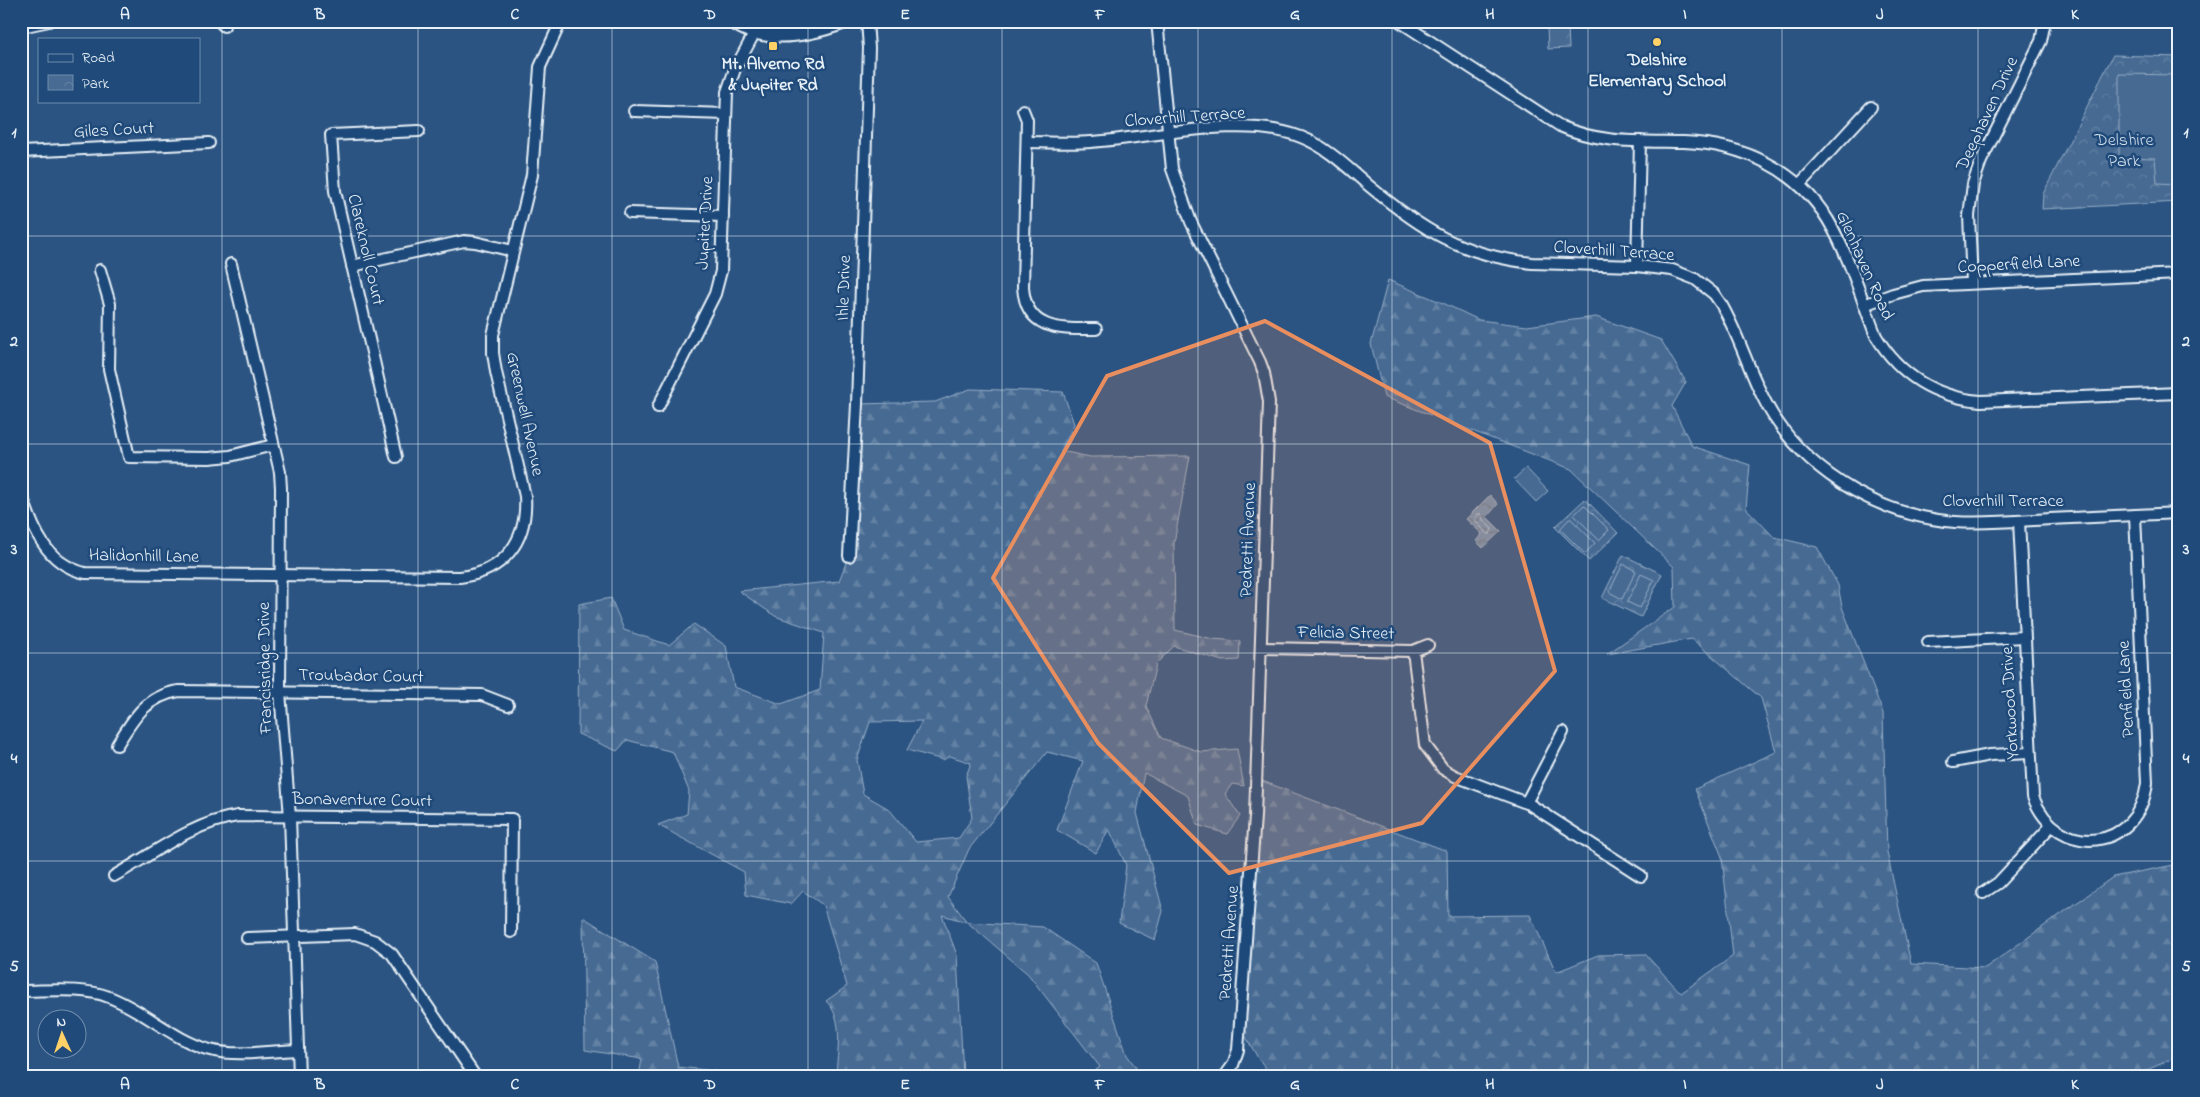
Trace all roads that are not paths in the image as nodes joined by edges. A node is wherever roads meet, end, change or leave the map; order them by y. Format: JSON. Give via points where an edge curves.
{"nodes":[{"id":1,"x":49,"y":21,"type":"edge"},
{"id":2,"x":561,"y":21,"type":"edge"},
{"id":3,"x":732,"y":21,"type":"edge"},
{"id":4,"x":846,"y":21,"type":"edge"},
{"id":5,"x":868,"y":21,"type":"edge"},
{"id":6,"x":1157,"y":21,"type":"edge"},
{"id":7,"x":1399,"y":21,"type":"edge"},
{"id":8,"x":2046,"y":21,"type":"edge"},
{"id":9,"x":21,"y":27,"type":"edge"},
{"id":10,"x":755,"y":32,"type":"junction"},
{"id":11,"x":1871,"y":107,"type":"dead end"},
{"id":12,"x":1023,"y":110,"type":"dead end"},
{"id":13,"x":634,"y":111,"type":"dead end"},
{"id":14,"x":726,"y":114,"type":"junction"},
{"id":15,"x":420,"y":131,"type":"dead end"},
{"id":16,"x":1169,"y":133,"type":"junction"},
{"id":17,"x":1640,"y":141,"type":"junction"},
{"id":18,"x":209,"y":142,"type":"dead end"},
{"id":19,"x":1027,"y":142,"type":"junction"},
{"id":20,"x":21,"y":152,"type":"edge"},
{"id":21,"x":1799,"y":185,"type":"junction"},
{"id":22,"x":630,"y":213,"type":"dead end"},
{"id":23,"x":723,"y":216,"type":"junction"},
{"id":24,"x":513,"y":251,"type":"junction"},
{"id":25,"x":231,"y":264,"type":"dead end"},
{"id":26,"x":352,"y":266,"type":"junction"},
{"id":27,"x":1637,"y":266,"type":"junction"},
{"id":28,"x":100,"y":270,"type":"dead end"},
{"id":29,"x":2179,"y":274,"type":"edge"},
{"id":30,"x":1972,"y":283,"type":"junction"},
{"id":31,"x":1864,"y":305,"type":"junction"},
{"id":32,"x":1096,"y":330,"type":"dead end"},
{"id":33,"x":2179,"y":393,"type":"edge"},
{"id":34,"x":658,"y":407,"type":"dead end"},
{"id":35,"x":274,"y":446,"type":"junction"},
{"id":36,"x":396,"y":457,"type":"dead end"},
{"id":37,"x":21,"y":492,"type":"edge"},
{"id":38,"x":2179,"y":514,"type":"edge"},
{"id":39,"x":2135,"y":515,"type":"junction"},
{"id":40,"x":2019,"y":521,"type":"junction"},
{"id":41,"x":849,"y":556,"type":"dead end"},
{"id":42,"x":280,"y":575,"type":"junction"},
{"id":43,"x":2024,"y":637,"type":"junction"},
{"id":44,"x":1928,"y":642,"type":"dead end"},
{"id":45,"x":1428,"y":646,"type":"dead end"},
{"id":46,"x":1262,"y":648,"type":"junction"},
{"id":47,"x":1413,"y":651,"type":"junction"},
{"id":48,"x":280,"y":692,"type":"junction"},
{"id":49,"x":508,"y":705,"type":"dead end"},
{"id":50,"x":1563,"y":732,"type":"dead end"},
{"id":51,"x":117,"y":745,"type":"dead end"},
{"id":52,"x":2030,"y":753,"type":"junction"},
{"id":53,"x":1953,"y":762,"type":"dead end"},
{"id":54,"x":1526,"y":804,"type":"junction"},
{"id":55,"x":290,"y":816,"type":"junction"},
{"id":56,"x":2051,"y":826,"type":"junction"},
{"id":57,"x":2100,"y":839,"type":"joint"},
{"id":58,"x":114,"y":876,"type":"dead end"},
{"id":59,"x":1641,"y":876,"type":"dead end"},
{"id":60,"x":1983,"y":893,"type":"dead end"},
{"id":61,"x":511,"y":932,"type":"dead end"},
{"id":62,"x":294,"y":936,"type":"junction"},
{"id":63,"x":247,"y":938,"type":"dead end"},
{"id":64,"x":21,"y":991,"type":"edge"},
{"id":65,"x":298,"y":1050,"type":"junction"},
{"id":66,"x":299,"y":1076,"type":"edge"},
{"id":67,"x":475,"y":1076,"type":"edge"},
{"id":68,"x":1225,"y":1076,"type":"edge"}],
"edges":[{"from":1,"to":9,"type":"street"},
{"from":2,"to":24,"type":"street","name":"Greenwell Avenue","via":[[540,67],[532,175]]},
{"from":3,"to":10,"type":"street"},
{"from":4,"to":10,"type":"street","via":[[805,32]]},
{"from":5,"to":41,"type":"street","name":"Ihle Drive","via":[[857,404]]},
{"from":6,"to":16,"type":"street","name":"Pedretti Avenue"},
{"from":7,"to":17,"type":"street","name":"Glenhaven Road","via":[[1560,126],[1591,138]]},
{"from":8,"to":30,"type":"street","name":"Deephaven Drive","via":[[2041,41],[1973,184],[1969,216]]},
{"from":10,"to":14,"type":"street","name":"Jupiter Drive","via":[[730,81]]},
{"from":11,"to":21,"type":"street"},
{"from":12,"to":19,"type":"street","via":[[1027,120]]},
{"from":13,"to":14,"type":"street"},
{"from":14,"to":23,"type":"street","name":"Jupiter Drive"},
{"from":15,"to":26,"type":"street","name":"Clareknoll Court","via":[[331,135],[335,191]]},
{"from":16,"to":19,"type":"street","name":"Cloverhill Terrace","via":[[1091,142]]},
{"from":16,"to":27,"type":"street","name":"Cloverhill Terrace","via":[[1222,128],[1268,129],[1300,136],[1328,152],[1409,218],[1467,249],[1511,261]]},
{"from":16,"to":46,"type":"street","name":"Pedretti Avenue","via":[[1172,168],[1182,200],[1260,362],[1268,389]]},
{"from":17,"to":21,"type":"street","name":"Glenhaven Road","via":[[1729,147],[1766,162]]},
{"from":17,"to":27,"type":"street"},
{"from":18,"to":20,"type":"street","name":"Giles Court"},
{"from":19,"to":32,"type":"street","via":[[1023,288],[1026,303],[1036,318],[1051,327]]},
{"from":21,"to":31,"type":"street","name":"Glenhaven Road","via":[[1828,220]]},
{"from":22,"to":23,"type":"street"},
{"from":23,"to":34,"type":"street","name":"Jupiter Drive","via":[[721,271],[715,294]]},
{"from":24,"to":26,"type":"street","via":[[464,241]]},
{"from":24,"to":42,"type":"street","name":"Greenwell Avenue","via":[[496,321],[493,353],[525,496],[524,520],[512,550],[489,569],[472,576]]},
{"from":25,"to":35,"type":"street","name":"Francisridge Drive"},
{"from":26,"to":36,"type":"street","name":"Clareknoll Court"},
{"from":27,"to":40,"type":"street","name":"Cloverhill Terrace","via":[[1684,274],[1714,294],[1728,315],[1751,374],[1775,418],[1803,452],[1834,478],[1873,500],[1911,514],[1955,522]]},
{"from":28,"to":35,"type":"street","via":[[110,304],[109,369],[129,457],[209,458]]},
{"from":29,"to":30,"type":"street","name":"Copperfield Lane"},
{"from":30,"to":31,"type":"street","name":"Copperfield Lane","via":[[1908,289]]},
{"from":31,"to":33,"type":"street","name":"Glenhaven Road","via":[[1876,336],[1895,362],[1920,383],[1949,396],[1981,401]]},
{"from":35,"to":42,"type":"street","name":"Francisridge Drive","via":[[281,488]]},
{"from":37,"to":42,"type":"street","name":"Halidonhill Lane","via":[[45,548],[55,559],[77,571]]},
{"from":38,"to":39,"type":"street","name":"Cloverhill Terrace"},
{"from":39,"to":40,"type":"street","name":"Cloverhill Terrace"},
{"from":39,"to":57,"type":"street","name":"Penfield Lane","via":[[2148,783],[2143,804],[2130,824]]},
{"from":40,"to":43,"type":"street","name":"Yorkwood Drive"},
{"from":42,"to":48,"type":"street","name":"Francisridge Drive"},
{"from":43,"to":44,"type":"street"},
{"from":43,"to":52,"type":"street","name":"Yorkwood Drive"},
{"from":45,"to":47,"type":"street","name":"Felicia Street"},
{"from":46,"to":47,"type":"street","name":"Felicia Street"},
{"from":46,"to":68,"type":"street","name":"Pedretti Avenue","via":[[1255,816],[1238,1050],[1234,1065]]},
{"from":47,"to":54,"type":"street","via":[[1425,745],[1443,769]]},
{"from":48,"to":49,"type":"street","name":"Troubador Court","via":[[482,695]]},
{"from":48,"to":51,"type":"street","name":"Troubador Court","via":[[179,691],[162,694],[141,708]]},
{"from":48,"to":55,"type":"street","name":"Francisridge Drive"},
{"from":50,"to":54,"type":"street"},
{"from":52,"to":53,"type":"street","via":[[1990,755]]},
{"from":52,"to":56,"type":"street","name":"Yorkwood Drive","via":[[2033,797]]},
{"from":54,"to":59,"type":"street"},
{"from":55,"to":58,"type":"street","name":"Bonaventure Court","via":[[238,816],[209,822]]},
{"from":55,"to":61,"type":"street","name":"Bonaventure Court","via":[[512,819]]},
{"from":55,"to":62,"type":"street","name":"Francisridge Drive"},
{"from":56,"to":57,"type":"street","name":"Yorkwood Drive","via":[[2072,838]]},
{"from":56,"to":60,"type":"street","via":[[1998,883]]},
{"from":62,"to":63,"type":"street"},
{"from":62,"to":65,"type":"street","name":"Francisridge Drive"},
{"from":62,"to":67,"type":"street","via":[[356,934],[384,947],[392,954]]},
{"from":64,"to":65,"type":"street","via":[[86,992],[107,996],[190,1042],[212,1050]]},
{"from":65,"to":66,"type":"street","name":"Francisridge Drive"}]}
